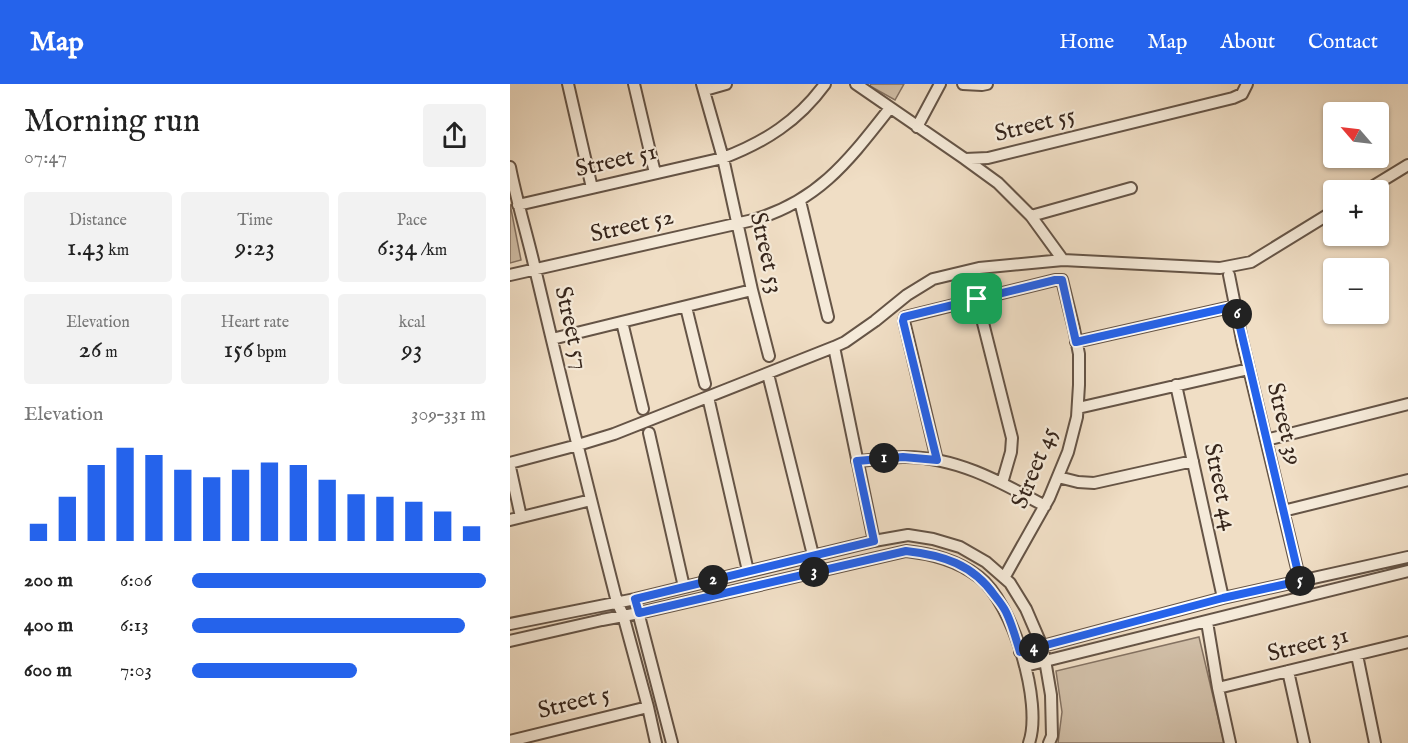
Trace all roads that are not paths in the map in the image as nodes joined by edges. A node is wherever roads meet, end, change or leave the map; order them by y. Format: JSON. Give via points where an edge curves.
{"nodes":[{"id":1,"x":568,"y":84,"type":"edge"},
{"id":2,"x":634,"y":84,"type":"edge"},
{"id":3,"x":726,"y":84,"type":"edge"},
{"id":4,"x":825,"y":84,"type":"edge"},
{"id":5,"x":940,"y":84,"type":"edge"},
{"id":6,"x":963,"y":84,"type":"edge"},
{"id":7,"x":987,"y":84,"type":"edge"},
{"id":8,"x":1247,"y":84,"type":"edge"},
{"id":9,"x":858,"y":85,"type":"edge"},
{"id":10,"x":704,"y":87,"type":"edge"},
{"id":11,"x":890,"y":108,"type":"junction"},
{"id":12,"x":917,"y":127,"type":"junction"},
{"id":13,"x":723,"y":158,"type":"junction"},
{"id":14,"x":965,"y":159,"type":"junction"},
{"id":15,"x":1408,"y":165,"type":"edge"},
{"id":16,"x":510,"y":167,"type":"edge"},
{"id":17,"x":655,"y":173,"type":"junction"},
{"id":18,"x":1383,"y":180,"type":"edge"},
{"id":19,"x":592,"y":188,"type":"junction"},
{"id":20,"x":1131,"y":188,"type":"dead end"},
{"id":21,"x":800,"y":201,"type":"junction"},
{"id":22,"x":518,"y":205,"type":"junction"},
{"id":23,"x":1030,"y":216,"type":"junction"},
{"id":24,"x":1323,"y":218,"type":"edge"},
{"id":25,"x":737,"y":224,"type":"junction"},
{"id":26,"x":1062,"y":260,"type":"junction"},
{"id":27,"x":536,"y":270,"type":"junction"},
{"id":28,"x":510,"y":275,"type":"edge"},
{"id":29,"x":1229,"y":275,"type":"dead end"},
{"id":30,"x":752,"y":290,"type":"junction"},
{"id":31,"x":977,"y":299,"type":"junction"},
{"id":32,"x":1235,"y":306,"type":"junction"},
{"id":33,"x":686,"y":307,"type":"junction"},
{"id":34,"x":828,"y":317,"type":"dead end"},
{"id":35,"x":622,"y":322,"type":"junction"},
{"id":36,"x":552,"y":339,"type":"junction"},
{"id":37,"x":1076,"y":342,"type":"junction"},
{"id":38,"x":834,"y":347,"type":"junction"},
{"id":39,"x":769,"y":356,"type":"dead end"},
{"id":40,"x":1249,"y":369,"type":"junction"},
{"id":41,"x":768,"y":374,"type":"junction"},
{"id":42,"x":705,"y":384,"type":"dead end"},
{"id":43,"x":1176,"y":385,"type":"junction"},
{"id":44,"x":708,"y":398,"type":"junction"},
{"id":45,"x":1408,"y":404,"type":"edge"},
{"id":46,"x":1078,"y":408,"type":"junction"},
{"id":47,"x":643,"y":409,"type":"dead end"},
{"id":48,"x":649,"y":433,"type":"dead end"},
{"id":49,"x":1266,"y":440,"type":"junction"},
{"id":50,"x":578,"y":445,"type":"junction"},
{"id":51,"x":937,"y":460,"type":"junction"},
{"id":52,"x":857,"y":461,"type":"junction"},
{"id":53,"x":1193,"y":461,"type":"junction"},
{"id":54,"x":510,"y":465,"type":"edge"},
{"id":55,"x":1058,"y":477,"type":"junction"},
{"id":56,"x":1408,"y":480,"type":"edge"},
{"id":57,"x":1002,"y":483,"type":"junction"},
{"id":58,"x":591,"y":500,"type":"junction"},
{"id":59,"x":1045,"y":506,"type":"junction"},
{"id":60,"x":1283,"y":511,"type":"junction"},
{"id":61,"x":515,"y":519,"type":"edge"},
{"id":62,"x":874,"y":541,"type":"junction"},
{"id":63,"x":947,"y":543,"type":"junction"},
{"id":64,"x":813,"y":555,"type":"junction"},
{"id":65,"x":1408,"y":557,"type":"edge"},
{"id":66,"x":943,"y":558,"type":"junction"},
{"id":67,"x":783,"y":563,"type":"junction"},
{"id":68,"x":1353,"y":570,"type":"junction"},
{"id":69,"x":748,"y":571,"type":"junction"},
{"id":70,"x":1408,"y":571,"type":"edge"},
{"id":71,"x":788,"y":578,"type":"junction"},
{"id":72,"x":1004,"y":578,"type":"junction"},
{"id":73,"x":1300,"y":581,"type":"junction"},
{"id":74,"x":1358,"y":583,"type":"junction"},
{"id":75,"x":684,"y":587,"type":"junction"},
{"id":76,"x":1223,"y":598,"type":"junction"},
{"id":77,"x":635,"y":599,"type":"junction"},
{"id":78,"x":617,"y":602,"type":"junction"},
{"id":79,"x":639,"y":613,"type":"junction"},
{"id":80,"x":623,"y":615,"type":"junction"},
{"id":81,"x":550,"y":616,"type":"junction"},
{"id":82,"x":1206,"y":622,"type":"junction"},
{"id":83,"x":510,"y":624,"type":"edge"},
{"id":84,"x":553,"y":630,"type":"junction"},
{"id":85,"x":510,"y":641,"type":"edge"},
{"id":86,"x":1408,"y":642,"type":"edge"},
{"id":87,"x":1042,"y":646,"type":"junction"},
{"id":88,"x":1020,"y":652,"type":"junction"},
{"id":89,"x":1357,"y":655,"type":"junction"},
{"id":90,"x":1046,"y":660,"type":"junction"},
{"id":91,"x":1025,"y":666,"type":"junction"},
{"id":92,"x":1288,"y":671,"type":"junction"},
{"id":93,"x":1218,"y":688,"type":"junction"},
{"id":94,"x":648,"y":707,"type":"junction"},
{"id":95,"x":669,"y":731,"type":"junction"},
{"id":96,"x":655,"y":739,"type":"edge"},
{"id":97,"x":510,"y":741,"type":"edge"},
{"id":98,"x":672,"y":743,"type":"edge"},
{"id":99,"x":1029,"y":743,"type":"edge"},
{"id":100,"x":1049,"y":743,"type":"edge"},
{"id":101,"x":1230,"y":743,"type":"edge"},
{"id":102,"x":1304,"y":743,"type":"edge"},
{"id":103,"x":1376,"y":743,"type":"edge"}],
"edges":[{"from":1,"to":19,"type":"street"},
{"from":2,"to":17,"type":"street"},
{"from":3,"to":10,"type":"street"},
{"from":4,"to":13,"type":"street","name":"Street 51","via":[[805,108],[770,137]]},
{"from":5,"to":12,"type":"street"},
{"from":6,"to":7,"type":"street"},
{"from":8,"to":14,"type":"street","name":"Street 55","via":[[1242,94],[1233,99],[987,158]]},
{"from":9,"to":11,"type":"street"},
{"from":10,"to":13,"type":"street","name":"Street 53"},
{"from":11,"to":12,"type":"street"},
{"from":11,"to":21,"type":"street","name":"Street 52","via":[[848,160]]},
{"from":12,"to":14,"type":"street"},
{"from":13,"to":17,"type":"street","name":"Street 51"},
{"from":13,"to":25,"type":"street","name":"Street 53"},
{"from":14,"to":23,"type":"street","via":[[998,183]]},
{"from":15,"to":18,"type":"street"},
{"from":16,"to":22,"type":"street","name":"Street 57"},
{"from":17,"to":19,"type":"street","name":"Street 51"},
{"from":19,"to":22,"type":"street","name":"Street 51"},
{"from":20,"to":23,"type":"street"},
{"from":21,"to":25,"type":"street","name":"Street 52"},
{"from":21,"to":34,"type":"street"},
{"from":22,"to":27,"type":"street","name":"Street 57"},
{"from":23,"to":26,"type":"street"},
{"from":24,"to":26,"type":"street","via":[[1251,262],[1220,268]]},
{"from":25,"to":27,"type":"street","name":"Street 52"},
{"from":25,"to":30,"type":"street","name":"Street 53"},
{"from":26,"to":38,"type":"street","via":[[979,268],[933,279]]},
{"from":27,"to":28,"type":"street","name":"Street 52"},
{"from":27,"to":36,"type":"street","name":"Street 57"},
{"from":29,"to":32,"type":"street","name":"Street 39"},
{"from":30,"to":33,"type":"street"},
{"from":30,"to":39,"type":"street","name":"Street 53"},
{"from":31,"to":37,"type":"street","name":"Street 45","via":[[1062,280]]},
{"from":31,"to":51,"type":"street","name":"Street 45","via":[[904,317],[903,321]]},
{"from":31,"to":57,"type":"street","via":[[1012,438]]},
{"from":32,"to":37,"type":"street"},
{"from":32,"to":40,"type":"street","name":"Street 39"},
{"from":33,"to":35,"type":"street"},
{"from":33,"to":42,"type":"street"},
{"from":35,"to":36,"type":"street"},
{"from":35,"to":47,"type":"street"},
{"from":36,"to":50,"type":"street","name":"Street 57"},
{"from":37,"to":46,"type":"street","name":"Street 45"},
{"from":38,"to":41,"type":"street"},
{"from":38,"to":52,"type":"street"},
{"from":40,"to":43,"type":"street"},
{"from":40,"to":49,"type":"street","name":"Street 39"},
{"from":41,"to":44,"type":"street"},
{"from":41,"to":64,"type":"street"},
{"from":43,"to":46,"type":"street"},
{"from":43,"to":53,"type":"street","name":"Street 44"},
{"from":44,"to":50,"type":"street"},
{"from":44,"to":69,"type":"street"},
{"from":45,"to":49,"type":"street"},
{"from":46,"to":55,"type":"street","name":"Street 45"},
{"from":48,"to":75,"type":"street"},
{"from":49,"to":60,"type":"street","name":"Street 39"},
{"from":50,"to":54,"type":"street"},
{"from":50,"to":58,"type":"street","name":"Street 57"},
{"from":51,"to":52,"type":"street","via":[[903,457]]},
{"from":51,"to":57,"type":"street"},
{"from":52,"to":62,"type":"street"},
{"from":53,"to":55,"type":"street","via":[[1094,483]]},
{"from":53,"to":76,"type":"street","name":"Street 44"},
{"from":54,"to":61,"type":"street"},
{"from":55,"to":59,"type":"street","name":"Street 45"},
{"from":56,"to":60,"type":"street"},
{"from":57,"to":59,"type":"street"},
{"from":58,"to":61,"type":"street"},
{"from":58,"to":78,"type":"street","name":"Street 57"},
{"from":59,"to":72,"type":"street","name":"Street 45"},
{"from":60,"to":73,"type":"street","name":"Street 39"},
{"from":62,"to":63,"type":"street","via":[[908,535]]},
{"from":62,"to":64,"type":"street"},
{"from":63,"to":66,"type":"street"},
{"from":63,"to":72,"type":"street","via":[[986,562]]},
{"from":64,"to":67,"type":"street"},
{"from":65,"to":68,"type":"street"},
{"from":66,"to":71,"type":"street","via":[[906,551]]},
{"from":66,"to":88,"type":"street","via":[[989,586],[1006,611]]},
{"from":67,"to":69,"type":"street"},
{"from":67,"to":71,"type":"street"},
{"from":68,"to":73,"type":"street"},
{"from":68,"to":74,"type":"street"},
{"from":69,"to":75,"type":"street"},
{"from":70,"to":74,"type":"street"},
{"from":71,"to":79,"type":"street"},
{"from":72,"to":87,"type":"street","via":[[1026,609]]},
{"from":73,"to":76,"type":"street"},
{"from":74,"to":82,"type":"street"},
{"from":75,"to":77,"type":"street"},
{"from":76,"to":87,"type":"street"},
{"from":77,"to":78,"type":"street"},
{"from":77,"to":79,"type":"street"},
{"from":78,"to":80,"type":"street","name":"Street 57"},
{"from":78,"to":81,"type":"street"},
{"from":79,"to":80,"type":"street"},
{"from":79,"to":95,"type":"street"},
{"from":80,"to":84,"type":"street"},
{"from":80,"to":94,"type":"street","name":"Street 57"},
{"from":81,"to":83,"type":"street"},
{"from":81,"to":84,"type":"street"},
{"from":82,"to":90,"type":"street"},
{"from":82,"to":93,"type":"street"},
{"from":84,"to":85,"type":"street"},
{"from":86,"to":89,"type":"street","name":"Street 31"},
{"from":87,"to":88,"type":"street"},
{"from":87,"to":90,"type":"street"},
{"from":88,"to":91,"type":"street"},
{"from":89,"to":92,"type":"street","name":"Street 31"},
{"from":89,"to":103,"type":"street"},
{"from":90,"to":91,"type":"street"},
{"from":90,"to":100,"type":"street","via":[[1051,695]]},
{"from":91,"to":99,"type":"street","via":[[1033,715]]},
{"from":92,"to":93,"type":"street","name":"Street 31"},
{"from":92,"to":102,"type":"street"},
{"from":93,"to":101,"type":"street"},
{"from":94,"to":96,"type":"street","name":"Street 57"},
{"from":94,"to":97,"type":"street","name":"Street 5"},
{"from":95,"to":96,"type":"street"},
{"from":95,"to":98,"type":"street"}]}
